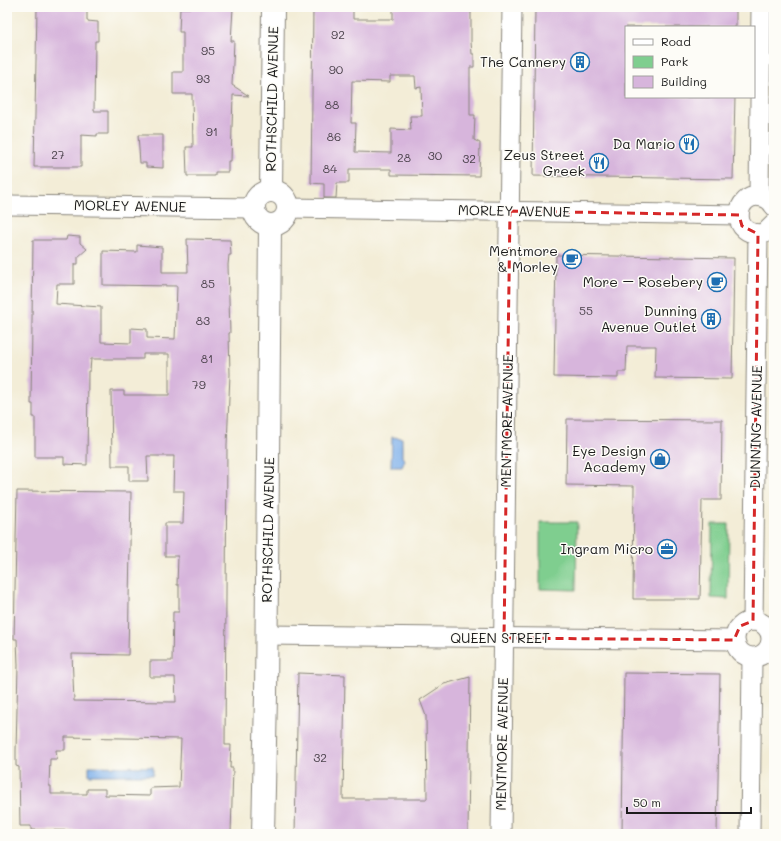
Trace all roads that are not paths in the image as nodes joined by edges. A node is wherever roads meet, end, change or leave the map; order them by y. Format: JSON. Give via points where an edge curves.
{"nodes":[{"id":1,"x":274,"y":7,"type":"edge"},
{"id":2,"x":512,"y":7,"type":"edge"},
{"id":3,"x":761,"y":7,"type":"edge"},
{"id":4,"x":271,"y":191,"type":"junction"},
{"id":5,"x":766,"y":201,"type":"edge"},
{"id":6,"x":7,"y":205,"type":"edge"},
{"id":7,"x":254,"y":208,"type":"junction"},
{"id":8,"x":288,"y":208,"type":"junction"},
{"id":9,"x":510,"y":212,"type":"junction"},
{"id":10,"x":739,"y":215,"type":"junction"},
{"id":11,"x":270,"y":226,"type":"junction"},
{"id":12,"x":766,"y":229,"type":"edge"},
{"id":13,"x":753,"y":621,"type":"junction"},
{"id":14,"x":266,"y":635,"type":"junction"},
{"id":15,"x":504,"y":638,"type":"junction"},
{"id":16,"x":773,"y":639,"type":"edge"},
{"id":17,"x":734,"y":640,"type":"junction"},
{"id":18,"x":752,"y":658,"type":"junction"},
{"id":19,"x":263,"y":834,"type":"edge"},
{"id":20,"x":501,"y":834,"type":"edge"},
{"id":21,"x":750,"y":834,"type":"edge"}],
"edges":[{"from":1,"to":4,"type":"street","name":"ROTHSCHILD AVENUE"},
{"from":2,"to":9,"type":"street","name":"MENTMORE AVENUE"},
{"from":3,"to":5,"type":"street"},
{"from":4,"to":7,"type":"street","via":[[257,198]]},
{"from":4,"to":8,"type":"street","via":[[283,196]]},
{"from":5,"to":10,"type":"street","via":[[751,197],[740,207]]},
{"from":6,"to":7,"type":"street","name":"MORLEY AVENUE"},
{"from":7,"to":11,"type":"street","via":[[258,220]]},
{"from":8,"to":9,"type":"street","name":"MORLEY AVENUE"},
{"from":8,"to":11,"type":"street","via":[[288,214],[281,223]]},
{"from":9,"to":10,"type":"street","name":"MORLEY AVENUE"},
{"from":9,"to":15,"type":"street","name":"MENTMORE AVENUE"},
{"from":10,"to":12,"type":"street","via":[[742,226],[752,233]]},
{"from":11,"to":14,"type":"street","name":"ROTHSCHILD AVENUE"},
{"from":12,"to":13,"type":"street","name":"DUNNING AVENUE"},
{"from":13,"to":16,"type":"street","via":[[764,624]]},
{"from":13,"to":17,"type":"street","via":[[740,626]]},
{"from":14,"to":15,"type":"street","name":"QUEEN STREET"},
{"from":14,"to":19,"type":"street","name":"ROTHSCHILD AVENUE"},
{"from":15,"to":17,"type":"street","name":"QUEEN STREET"},
{"from":15,"to":20,"type":"street","name":"MENTMORE AVENUE"},
{"from":16,"to":18,"type":"street","via":[[766,653]]},
{"from":17,"to":18,"type":"street","via":[[738,650]]},
{"from":18,"to":21,"type":"street"}]}
